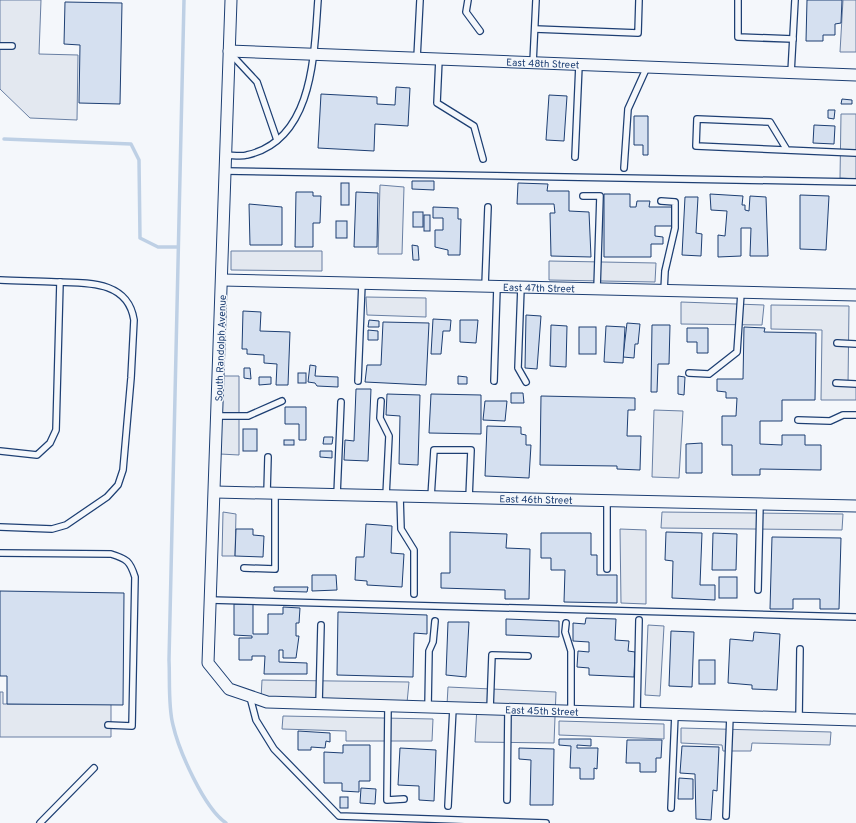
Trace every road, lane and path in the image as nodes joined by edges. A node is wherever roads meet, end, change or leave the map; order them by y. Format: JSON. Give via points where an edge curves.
{"nodes":[{"id":1,"x":231,"y":0,"type":"edge"},
{"id":2,"x":318,"y":0,"type":"edge"},
{"id":3,"x":420,"y":0,"type":"edge"},
{"id":4,"x":468,"y":0,"type":"edge"},
{"id":5,"x":536,"y":0,"type":"edge"},
{"id":6,"x":639,"y":0,"type":"edge"},
{"id":7,"x":738,"y":0,"type":"edge"},
{"id":8,"x":795,"y":0,"type":"edge"},
{"id":9,"x":535,"y":29,"type":"junction"},
{"id":10,"x":480,"y":31,"type":"dead end"},
{"id":11,"x":792,"y":39,"type":"junction"},
{"id":12,"x":0,"y":46,"type":"edge"},
{"id":13,"x":12,"y":46,"type":"dead end"},
{"id":14,"x":229,"y":51,"type":"junction"},
{"id":15,"x":312,"y":54,"type":"junction"},
{"id":16,"x":417,"y":58,"type":"junction"},
{"id":17,"x":439,"y":59,"type":"junction"},
{"id":18,"x":533,"y":63,"type":"junction"},
{"id":19,"x":579,"y":65,"type":"junction"},
{"id":20,"x":646,"y":67,"type":"junction"},
{"id":21,"x":791,"y":73,"type":"junction"},
{"id":22,"x":856,"y":75,"type":"edge"},
{"id":23,"x":277,"y":140,"type":"junction"},
{"id":24,"x":788,"y":150,"type":"junction"},
{"id":25,"x":856,"y":153,"type":"edge"},
{"id":26,"x":226,"y":155,"type":"junction"},
{"id":27,"x":575,"y":157,"type":"dead end"},
{"id":28,"x":483,"y":159,"type":"dead end"},
{"id":29,"x":624,"y":168,"type":"dead end"},
{"id":30,"x":225,"y":171,"type":"junction"},
{"id":31,"x":856,"y":182,"type":"edge"},
{"id":32,"x":583,"y":196,"type":"dead end"},
{"id":33,"x":661,"y":201,"type":"dead end"},
{"id":34,"x":488,"y":207,"type":"dead end"},
{"id":35,"x":0,"y":280,"type":"edge"},
{"id":36,"x":222,"y":280,"type":"junction"},
{"id":37,"x":60,"y":282,"type":"junction"},
{"id":38,"x":362,"y":283,"type":"junction"},
{"id":39,"x":485,"y":286,"type":"junction"},
{"id":40,"x":498,"y":287,"type":"junction"},
{"id":41,"x":520,"y":287,"type":"junction"},
{"id":42,"x":596,"y":289,"type":"junction"},
{"id":43,"x":664,"y":291,"type":"junction"},
{"id":44,"x":741,"y":292,"type":"junction"},
{"id":45,"x":856,"y":295,"type":"edge"},
{"id":46,"x":837,"y":343,"type":"dead end"},
{"id":47,"x":856,"y":344,"type":"edge"},
{"id":48,"x":689,"y":373,"type":"dead end"},
{"id":49,"x":358,"y":381,"type":"dead end"},
{"id":50,"x":494,"y":381,"type":"dead end"},
{"id":51,"x":526,"y":382,"type":"dead end"},
{"id":52,"x":836,"y":383,"type":"dead end"},
{"id":53,"x":856,"y":384,"type":"edge"},
{"id":54,"x":282,"y":401,"type":"dead end"},
{"id":55,"x":381,"y":401,"type":"dead end"},
{"id":56,"x":341,"y":402,"type":"dead end"},
{"id":57,"x":856,"y":415,"type":"edge"},
{"id":58,"x":218,"y":416,"type":"junction"},
{"id":59,"x":798,"y":420,"type":"dead end"},
{"id":60,"x":0,"y":451,"type":"edge"},
{"id":61,"x":268,"y":457,"type":"dead end"},
{"id":62,"x":215,"y":492,"type":"junction"},
{"id":63,"x":271,"y":493,"type":"junction"},
{"id":64,"x":337,"y":495,"type":"junction"},
{"id":65,"x":386,"y":496,"type":"junction"},
{"id":66,"x":400,"y":496,"type":"junction"},
{"id":67,"x":432,"y":497,"type":"junction"},
{"id":68,"x":469,"y":498,"type":"junction"},
{"id":69,"x":607,"y":501,"type":"junction"},
{"id":70,"x":760,"y":504,"type":"junction"},
{"id":71,"x":856,"y":506,"type":"edge"},
{"id":72,"x":0,"y":527,"type":"edge"},
{"id":73,"x":0,"y":553,"type":"edge"},
{"id":74,"x":244,"y":568,"type":"dead end"},
{"id":75,"x":607,"y":569,"type":"dead end"},
{"id":76,"x":758,"y":590,"type":"dead end"},
{"id":77,"x":414,"y":594,"type":"dead end"},
{"id":78,"x":210,"y":600,"type":"junction"},
{"id":79,"x":856,"y":617,"type":"edge"},
{"id":80,"x":639,"y":620,"type":"dead end"},
{"id":81,"x":435,"y":621,"type":"dead end"},
{"id":82,"x":566,"y":623,"type":"dead end"},
{"id":83,"x":321,"y":625,"type":"dead end"},
{"id":84,"x":800,"y":649,"type":"dead end"},
{"id":85,"x":528,"y":656,"type":"dead end"},
{"id":86,"x":229,"y":689,"type":"joint"},
{"id":87,"x":250,"y":697,"type":"junction"},
{"id":88,"x":319,"y":704,"type":"junction"},
{"id":89,"x":388,"y":706,"type":"junction"},
{"id":90,"x":428,"y":707,"type":"junction"},
{"id":91,"x":453,"y":708,"type":"junction"},
{"id":92,"x":490,"y":709,"type":"junction"},
{"id":93,"x":508,"y":709,"type":"junction"},
{"id":94,"x":571,"y":711,"type":"junction"},
{"id":95,"x":637,"y":713,"type":"junction"},
{"id":96,"x":675,"y":714,"type":"junction"},
{"id":97,"x":730,"y":716,"type":"junction"},
{"id":98,"x":799,"y":718,"type":"junction"},
{"id":99,"x":856,"y":720,"type":"edge"},
{"id":100,"x":108,"y":725,"type":"dead end"},
{"id":101,"x":94,"y":768,"type":"dead end"},
{"id":102,"x":404,"y":799,"type":"dead end"},
{"id":103,"x":507,"y":800,"type":"dead end"},
{"id":104,"x":448,"y":806,"type":"dead end"},
{"id":105,"x":671,"y":808,"type":"dead end"},
{"id":106,"x":726,"y":816,"type":"dead end"},
{"id":107,"x":40,"y":823,"type":"edge"},
{"id":108,"x":546,"y":823,"type":"edge"}],
"edges":[{"from":1,"to":14,"type":"street","name":"South Randolph Avenue"},
{"from":2,"to":15,"type":"lane"},
{"from":3,"to":16,"type":"lane"},
{"from":4,"to":10,"type":"lane","via":[[466,12]]},
{"from":5,"to":9,"type":"lane"},
{"from":6,"to":9,"type":"lane","via":[[638,33]]},
{"from":7,"to":11,"type":"lane","via":[[738,37]]},
{"from":8,"to":11,"type":"lane"},
{"from":9,"to":18,"type":"lane"},
{"from":11,"to":21,"type":"lane"},
{"from":12,"to":13,"type":"lane"},
{"from":14,"to":15,"type":"street","name":"East 48th Street"},
{"from":14,"to":23,"type":"lane","via":[[257,82]]},
{"from":14,"to":26,"type":"street","name":"South Randolph Avenue"},
{"from":15,"to":16,"type":"street","name":"East 48th Street"},
{"from":15,"to":23,"type":"lane","via":[[310,82],[300,111],[288,130]]},
{"from":16,"to":17,"type":"street","name":"East 48th Street"},
{"from":17,"to":18,"type":"street","name":"East 48th Street"},
{"from":17,"to":28,"type":"lane","via":[[437,103],[474,126]]},
{"from":18,"to":19,"type":"street","name":"East 48th Street"},
{"from":19,"to":20,"type":"street","name":"East 48th Street"},
{"from":19,"to":27,"type":"lane"},
{"from":20,"to":21,"type":"street","name":"East 48th Street"},
{"from":20,"to":29,"type":"lane","via":[[628,109]]},
{"from":21,"to":22,"type":"street","name":"East 48th Street"},
{"from":23,"to":26,"type":"lane","via":[[246,156]]},
{"from":24,"to":24,"type":"lane","via":[[770,122],[697,119],[696,146]]},
{"from":24,"to":25,"type":"lane"},
{"from":26,"to":30,"type":"street","name":"South Randolph Avenue"},
{"from":30,"to":31,"type":"lane"},
{"from":30,"to":36,"type":"street","name":"South Randolph Avenue"},
{"from":32,"to":42,"type":"lane","via":[[600,196]]},
{"from":33,"to":43,"type":"lane","via":[[676,202],[675,228],[665,271]]},
{"from":34,"to":39,"type":"lane"},
{"from":35,"to":37,"type":"lane"},
{"from":36,"to":38,"type":"street","name":"East 47th Street"},
{"from":36,"to":58,"type":"street","name":"South Randolph Avenue"},
{"from":37,"to":60,"type":"lane","via":[[56,430],[50,443],[37,455]]},
{"from":37,"to":72,"type":"lane","via":[[104,285],[123,298],[132,312],[131,378],[123,470],[118,484],[107,497],[66,525],[52,529]]},
{"from":38,"to":39,"type":"street","name":"East 47th Street"},
{"from":38,"to":49,"type":"lane"},
{"from":39,"to":40,"type":"street","name":"East 47th Street"},
{"from":40,"to":41,"type":"street","name":"East 47th Street"},
{"from":40,"to":50,"type":"lane"},
{"from":41,"to":42,"type":"street","name":"East 47th Street"},
{"from":41,"to":51,"type":"lane","via":[[518,368]]},
{"from":42,"to":43,"type":"street","name":"East 47th Street"},
{"from":43,"to":44,"type":"street","name":"East 47th Street"},
{"from":44,"to":45,"type":"street","name":"East 47th Street"},
{"from":44,"to":48,"type":"lane","via":[[738,352],[709,374]]},
{"from":46,"to":47,"type":"lane"},
{"from":52,"to":53,"type":"lane"},
{"from":54,"to":58,"type":"lane","via":[[248,416]]},
{"from":55,"to":65,"type":"lane","via":[[380,418],[389,436]]},
{"from":56,"to":64,"type":"lane"},
{"from":57,"to":59,"type":"lane","via":[[842,414],[830,421]]},
{"from":58,"to":62,"type":"street","name":"South Randolph Avenue"},
{"from":61,"to":63,"type":"lane"},
{"from":62,"to":63,"type":"street","name":"East 46th Street"},
{"from":62,"to":78,"type":"street","name":"South Randolph Avenue"},
{"from":63,"to":64,"type":"street","name":"East 46th Street"},
{"from":63,"to":74,"type":"lane","via":[[275,569]]},
{"from":64,"to":65,"type":"street","name":"East 46th Street"},
{"from":65,"to":66,"type":"street","name":"East 46th Street"},
{"from":66,"to":67,"type":"street","name":"East 46th Street"},
{"from":66,"to":77,"type":"lane","via":[[401,529],[414,550]]},
{"from":67,"to":68,"type":"street","name":"East 46th Street"},
{"from":67,"to":68,"type":"lane","via":[[434,450],[471,450]]},
{"from":68,"to":69,"type":"street","name":"East 46th Street"},
{"from":69,"to":70,"type":"street","name":"East 46th Street"},
{"from":69,"to":75,"type":"lane"},
{"from":70,"to":71,"type":"street","name":"East 46th Street"},
{"from":70,"to":76,"type":"lane"},
{"from":73,"to":100,"type":"lane","via":[[111,554],[131,564],[135,577],[132,726]]},
{"from":78,"to":79,"type":"lane"},
{"from":78,"to":86,"type":"street","name":"South Randolph Avenue","via":[[208,663]]},
{"from":80,"to":95,"type":"lane"},
{"from":81,"to":90,"type":"lane","via":[[434,642],[429,651]]},
{"from":82,"to":94,"type":"lane","via":[[565,632],[571,651]]},
{"from":83,"to":88,"type":"lane"},
{"from":84,"to":98,"type":"lane"},
{"from":85,"to":92,"type":"lane","via":[[492,654]]},
{"from":86,"to":87,"type":"street","name":"East 45th Street"},
{"from":87,"to":88,"type":"street","name":"East 45th Street","via":[[266,702]]},
{"from":87,"to":108,"type":"lane","via":[[256,720],[274,749],[339,816]]},
{"from":88,"to":89,"type":"street","name":"East 45th Street"},
{"from":89,"to":90,"type":"street","name":"East 45th Street"},
{"from":89,"to":102,"type":"lane","via":[[387,800]]},
{"from":90,"to":91,"type":"street","name":"East 45th Street"},
{"from":91,"to":92,"type":"street","name":"East 45th Street"},
{"from":91,"to":104,"type":"lane"},
{"from":92,"to":93,"type":"street","name":"East 45th Street"},
{"from":93,"to":94,"type":"street","name":"East 45th Street"},
{"from":93,"to":103,"type":"lane"},
{"from":94,"to":95,"type":"street","name":"East 45th Street"},
{"from":95,"to":96,"type":"street","name":"East 45th Street"},
{"from":96,"to":97,"type":"street","name":"East 45th Street"},
{"from":96,"to":105,"type":"lane"},
{"from":97,"to":98,"type":"street","name":"East 45th Street"},
{"from":97,"to":106,"type":"lane"},
{"from":98,"to":99,"type":"street","name":"East 45th Street"},
{"from":101,"to":107,"type":"lane"}]}
